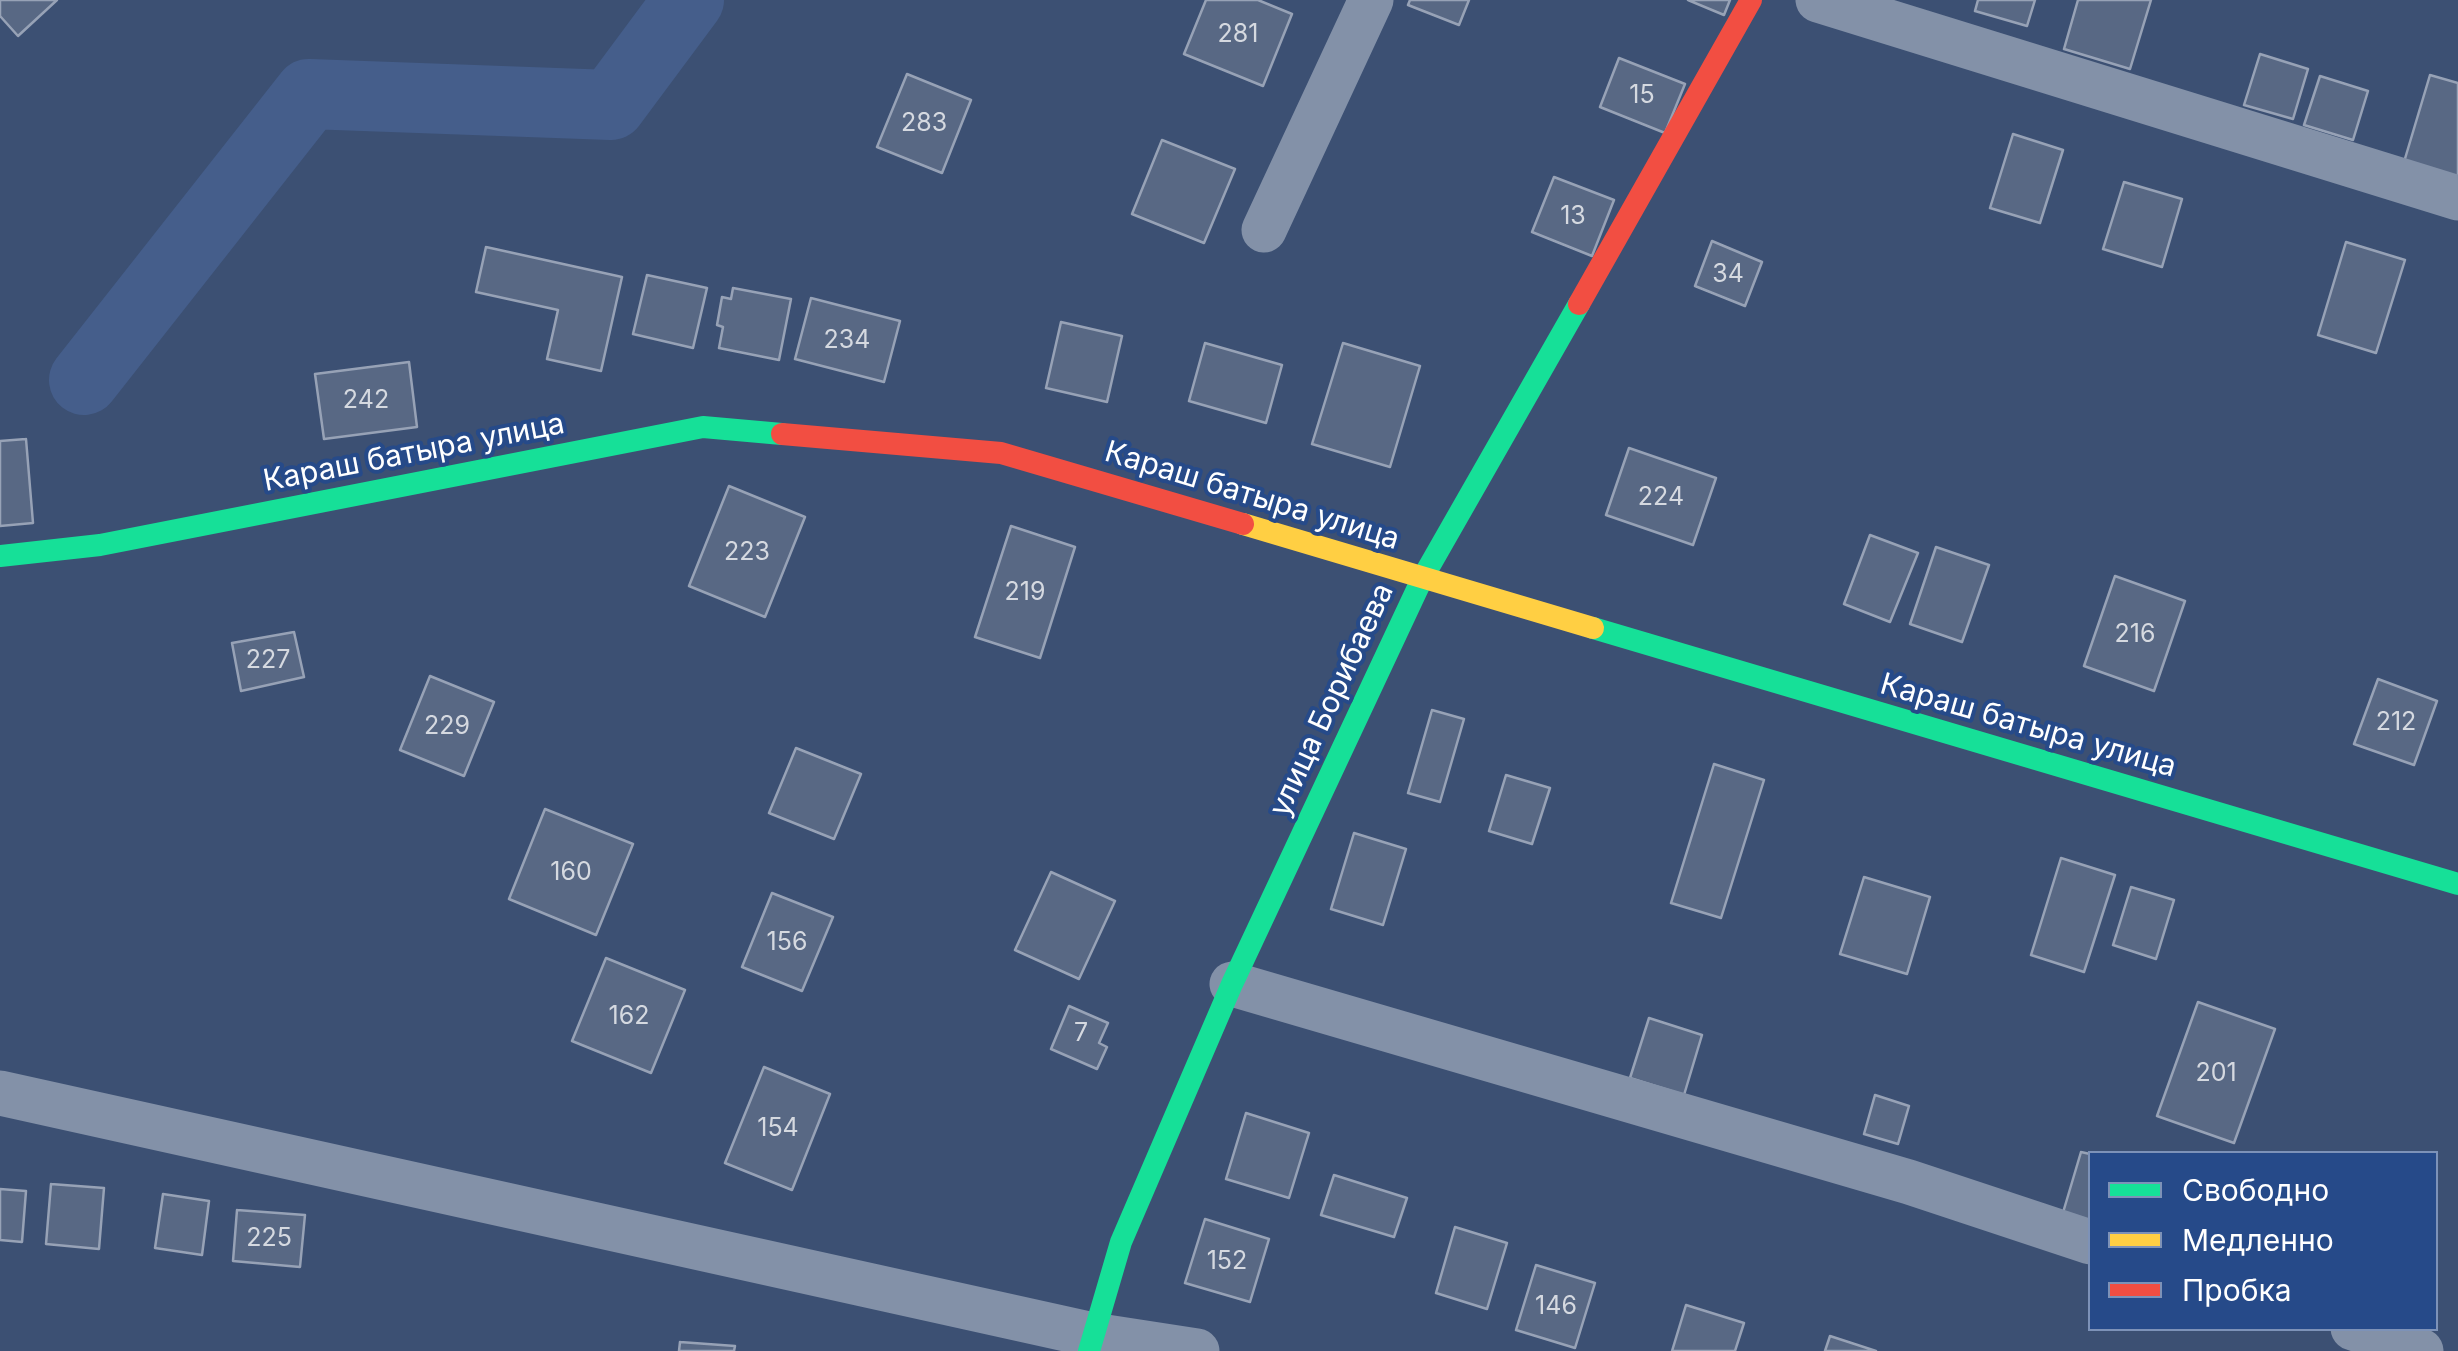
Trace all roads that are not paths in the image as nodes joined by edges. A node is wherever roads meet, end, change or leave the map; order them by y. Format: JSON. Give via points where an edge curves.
{"nodes":[{"id":1,"x":1370,"y":0,"type":"edge"},
{"id":2,"x":1752,"y":0,"type":"edge"},
{"id":3,"x":1818,"y":0,"type":"edge"},
{"id":4,"x":2458,"y":198,"type":"edge"},
{"id":5,"x":1264,"y":230,"type":"dead end"},
{"id":6,"x":0,"y":556,"type":"edge"},
{"id":7,"x":1422,"y":578,"type":"junction"},
{"id":8,"x":2458,"y":884,"type":"edge"},
{"id":9,"x":1232,"y":984,"type":"junction"},
{"id":10,"x":0,"y":1093,"type":"edge"},
{"id":11,"x":2088,"y":1241,"type":"edge"},
{"id":12,"x":2362,"y":1331,"type":"edge"},
{"id":13,"x":1091,"y":1343,"type":"edge"},
{"id":14,"x":1197,"y":1351,"type":"edge"},
{"id":15,"x":2421,"y":1351,"type":"edge"}],
"edges":[{"from":1,"to":5,"type":"street"},
{"from":2,"to":7,"type":"street","name":"улица Борибаева"},
{"from":3,"to":4,"type":"street"},
{"from":6,"to":7,"type":"street","name":"Караш батыра улица","via":[[100,546],[703,427],[1001,453]]},
{"from":7,"to":8,"type":"street","name":"Караш батыра улица"},
{"from":7,"to":9,"type":"street","name":"улица Борибаева"},
{"from":9,"to":11,"type":"street","via":[[1910,1182]]},
{"from":9,"to":13,"type":"street","name":"улица Борибаева","via":[[1121,1242]]},
{"from":10,"to":13,"type":"street"},
{"from":12,"to":15,"type":"street"},
{"from":13,"to":14,"type":"street"}]}
